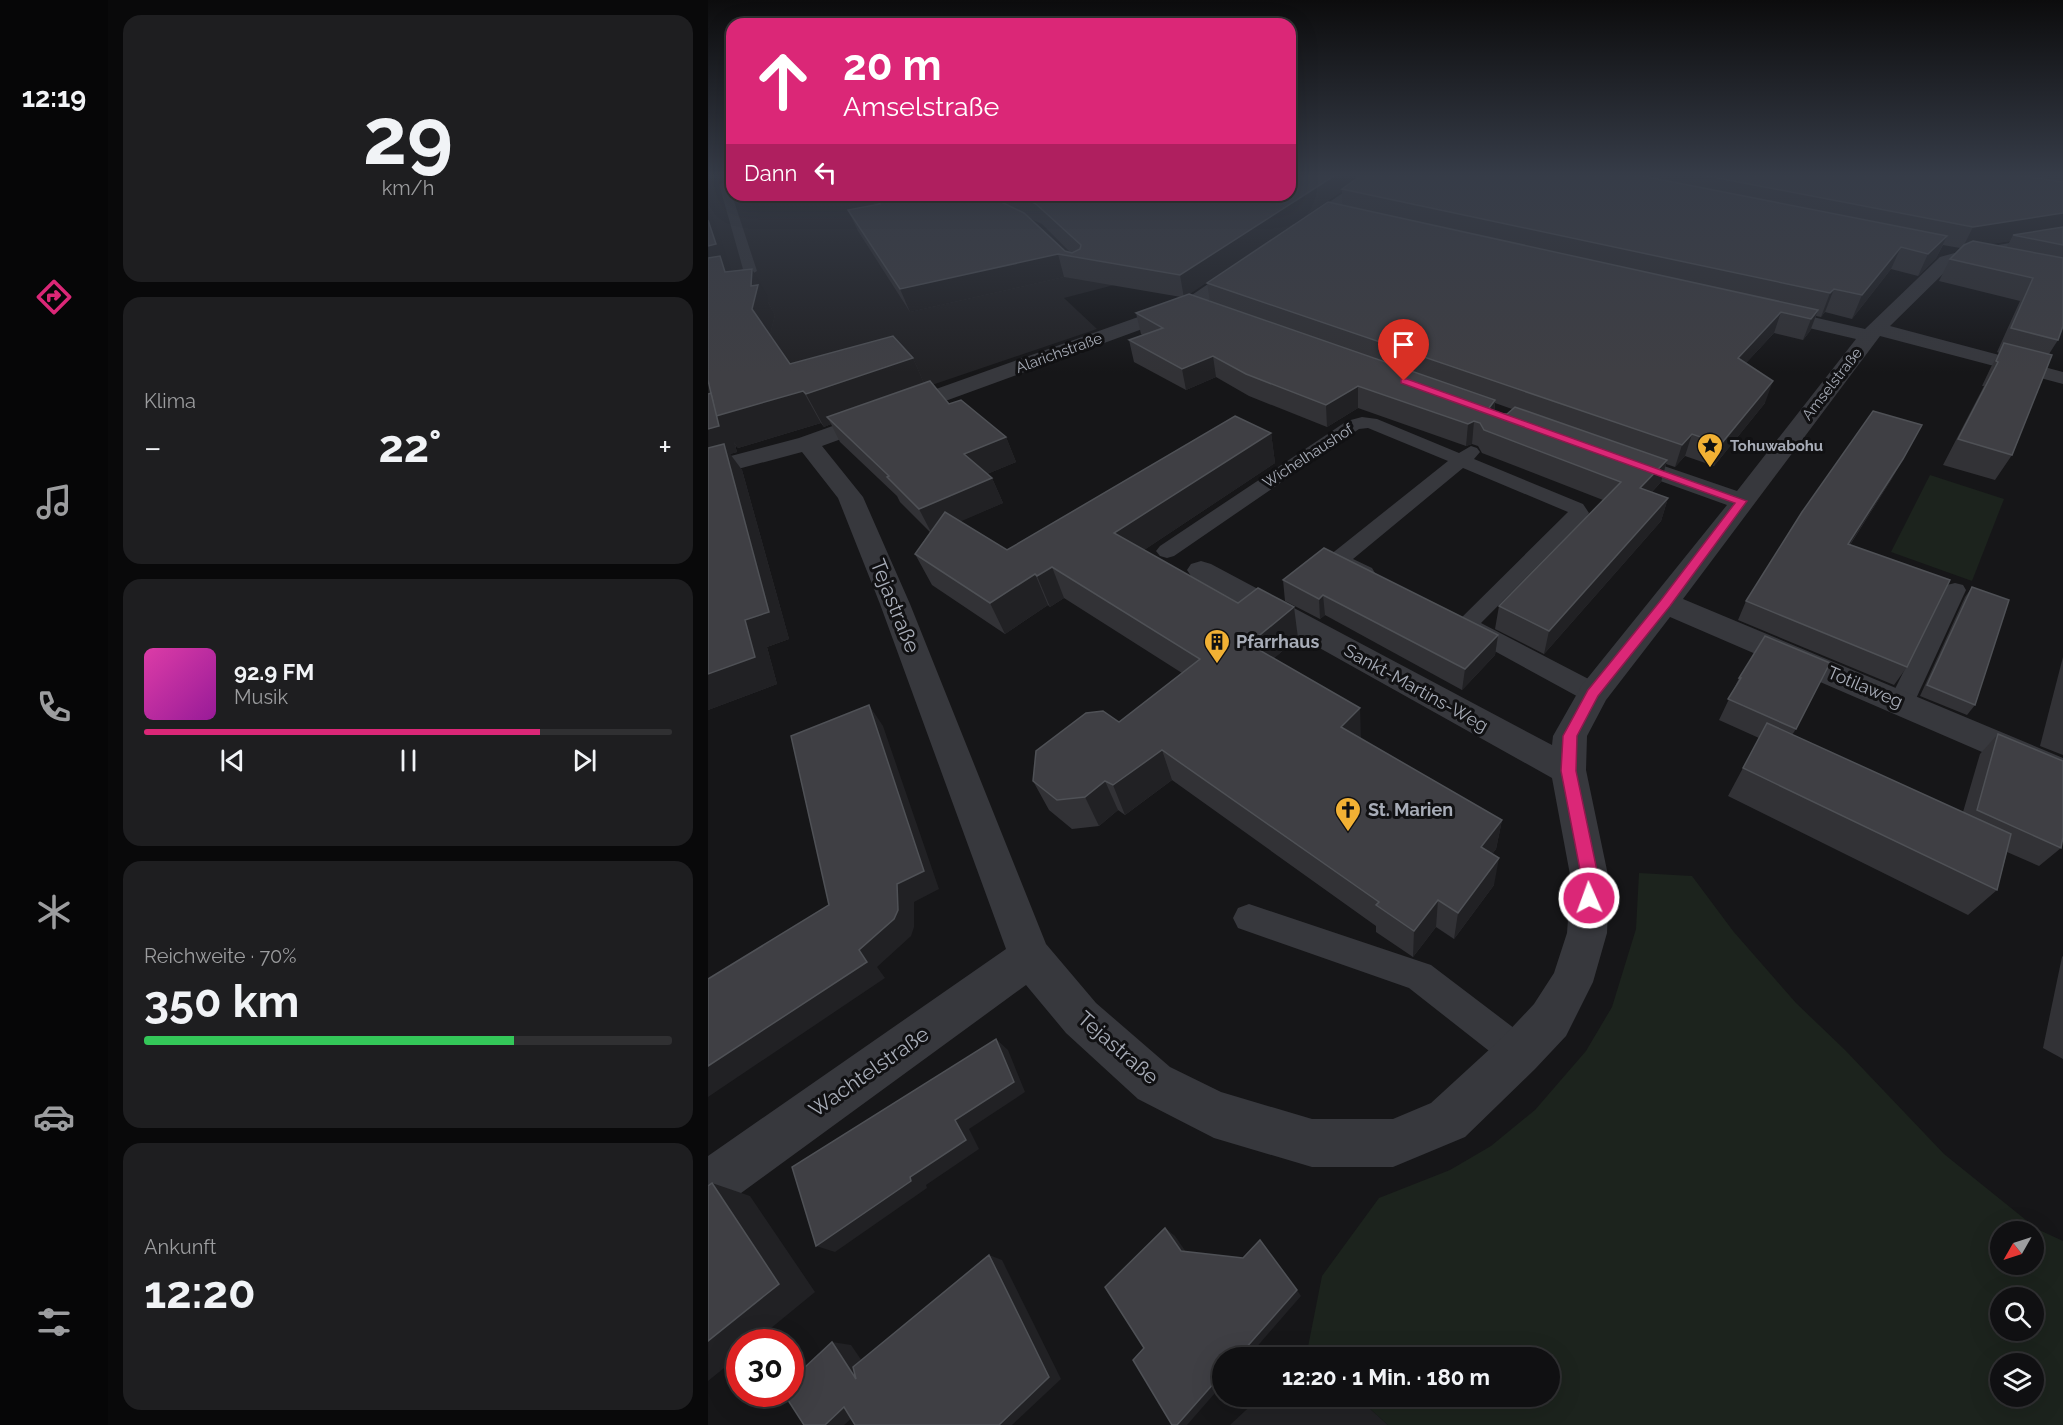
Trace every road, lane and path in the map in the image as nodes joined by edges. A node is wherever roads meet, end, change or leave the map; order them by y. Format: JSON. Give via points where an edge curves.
{"nodes":[{"id":1,"x":741,"y":240,"type":"edge"},
{"id":2,"x":2060,"y":240,"type":"edge"},
{"id":3,"x":1939,"y":252,"type":"edge"},
{"id":4,"x":1962,"y":256,"type":"junction"},
{"id":5,"x":1257,"y":258,"type":"edge"},
{"id":6,"x":2007,"y":265,"type":"edge"},
{"id":7,"x":708,"y":284,"type":"edge"},
{"id":8,"x":1190,"y":305,"type":"junction"},
{"id":9,"x":1753,"y":310,"type":"edge"},
{"id":10,"x":1212,"y":313,"type":"edge"},
{"id":11,"x":1873,"y":333,"type":"junction"},
{"id":12,"x":2063,"y":378,"type":"edge"},
{"id":13,"x":807,"y":443,"type":"junction"},
{"id":14,"x":1599,"y":451,"type":"edge"},
{"id":15,"x":1467,"y":455,"type":"junction"},
{"id":16,"x":708,"y":470,"type":"edge"},
{"id":17,"x":1742,"y":501,"type":"junction"},
{"id":18,"x":1167,"y":551,"type":"dead end"},
{"id":19,"x":1201,"y":570,"type":"dead end"},
{"id":20,"x":1381,"y":582,"type":"edge"},
{"id":21,"x":1955,"y":590,"type":"dead end"},
{"id":22,"x":1665,"y":603,"type":"junction"},
{"id":23,"x":1445,"y":615,"type":"edge"},
{"id":24,"x":1466,"y":625,"type":"junction"},
{"id":25,"x":1593,"y":693,"type":"junction"},
{"id":26,"x":1901,"y":703,"type":"junction"},
{"id":27,"x":1568,"y":771,"type":"junction"},
{"id":28,"x":2063,"y":773,"type":"edge"},
{"id":29,"x":1249,"y":918,"type":"dead end"},
{"id":30,"x":1029,"y":957,"type":"junction"},
{"id":31,"x":1519,"y":1053,"type":"junction"},
{"id":32,"x":708,"y":1186,"type":"edge"}],
"edges":[{"from":1,"to":7,"type":"lane","via":[[750,271]]},
{"from":2,"to":4,"type":"street"},
{"from":3,"to":4,"type":"street"},
{"from":4,"to":6,"type":"street"},
{"from":4,"to":11,"type":"street","name":"Amselstraße","via":[[1946,261]]},
{"from":5,"to":8,"type":"street","name":"Alarichstraße"},
{"from":8,"to":10,"type":"street"},
{"from":8,"to":13,"type":"street","name":"Alarichstraße"},
{"from":9,"to":11,"type":"street"},
{"from":11,"to":12,"type":"street"},
{"from":11,"to":17,"type":"street","name":"Amselstraße"},
{"from":13,"to":16,"type":"street","name":"Alarichstraße"},
{"from":13,"to":30,"type":"street","name":"Tejastraße","via":[[850,497],[895,604]]},
{"from":14,"to":17,"type":"street"},
{"from":15,"to":18,"type":"lane","name":"Wichelhaushof","via":[[1362,422]]},
{"from":15,"to":20,"type":"lane","via":[[1338,560]]},
{"from":15,"to":24,"type":"lane","name":"Wichelhaushof","via":[[1576,508],[1579,513]]},
{"from":17,"to":22,"type":"street","name":"Amselstraße"},
{"from":19,"to":27,"type":"street","name":"Sankt-Martins-Weg"},
{"from":21,"to":26,"type":"lane"},
{"from":22,"to":25,"type":"street","name":"Amselstraße"},
{"from":22,"to":26,"type":"street","name":"Totilaweg"},
{"from":23,"to":24,"type":"lane"},
{"from":24,"to":25,"type":"lane"},
{"from":25,"to":27,"type":"street","name":"Amselstraße","via":[[1570,736]]},
{"from":26,"to":28,"type":"street","name":"Totilaweg"},
{"from":27,"to":31,"type":"street","name":"Tejastraße","via":[[1590,880],[1587,933],[1572,981],[1550,1020]]},
{"from":29,"to":31,"type":"lane","via":[[1419,976]]},
{"from":30,"to":31,"type":"street","name":"Tejastraße","via":[[1081,1018],[1154,1083],[1214,1114],[1312,1143],[1393,1143],[1448,1120]]},
{"from":30,"to":32,"type":"street","name":"Wachtelstraße"}]}
